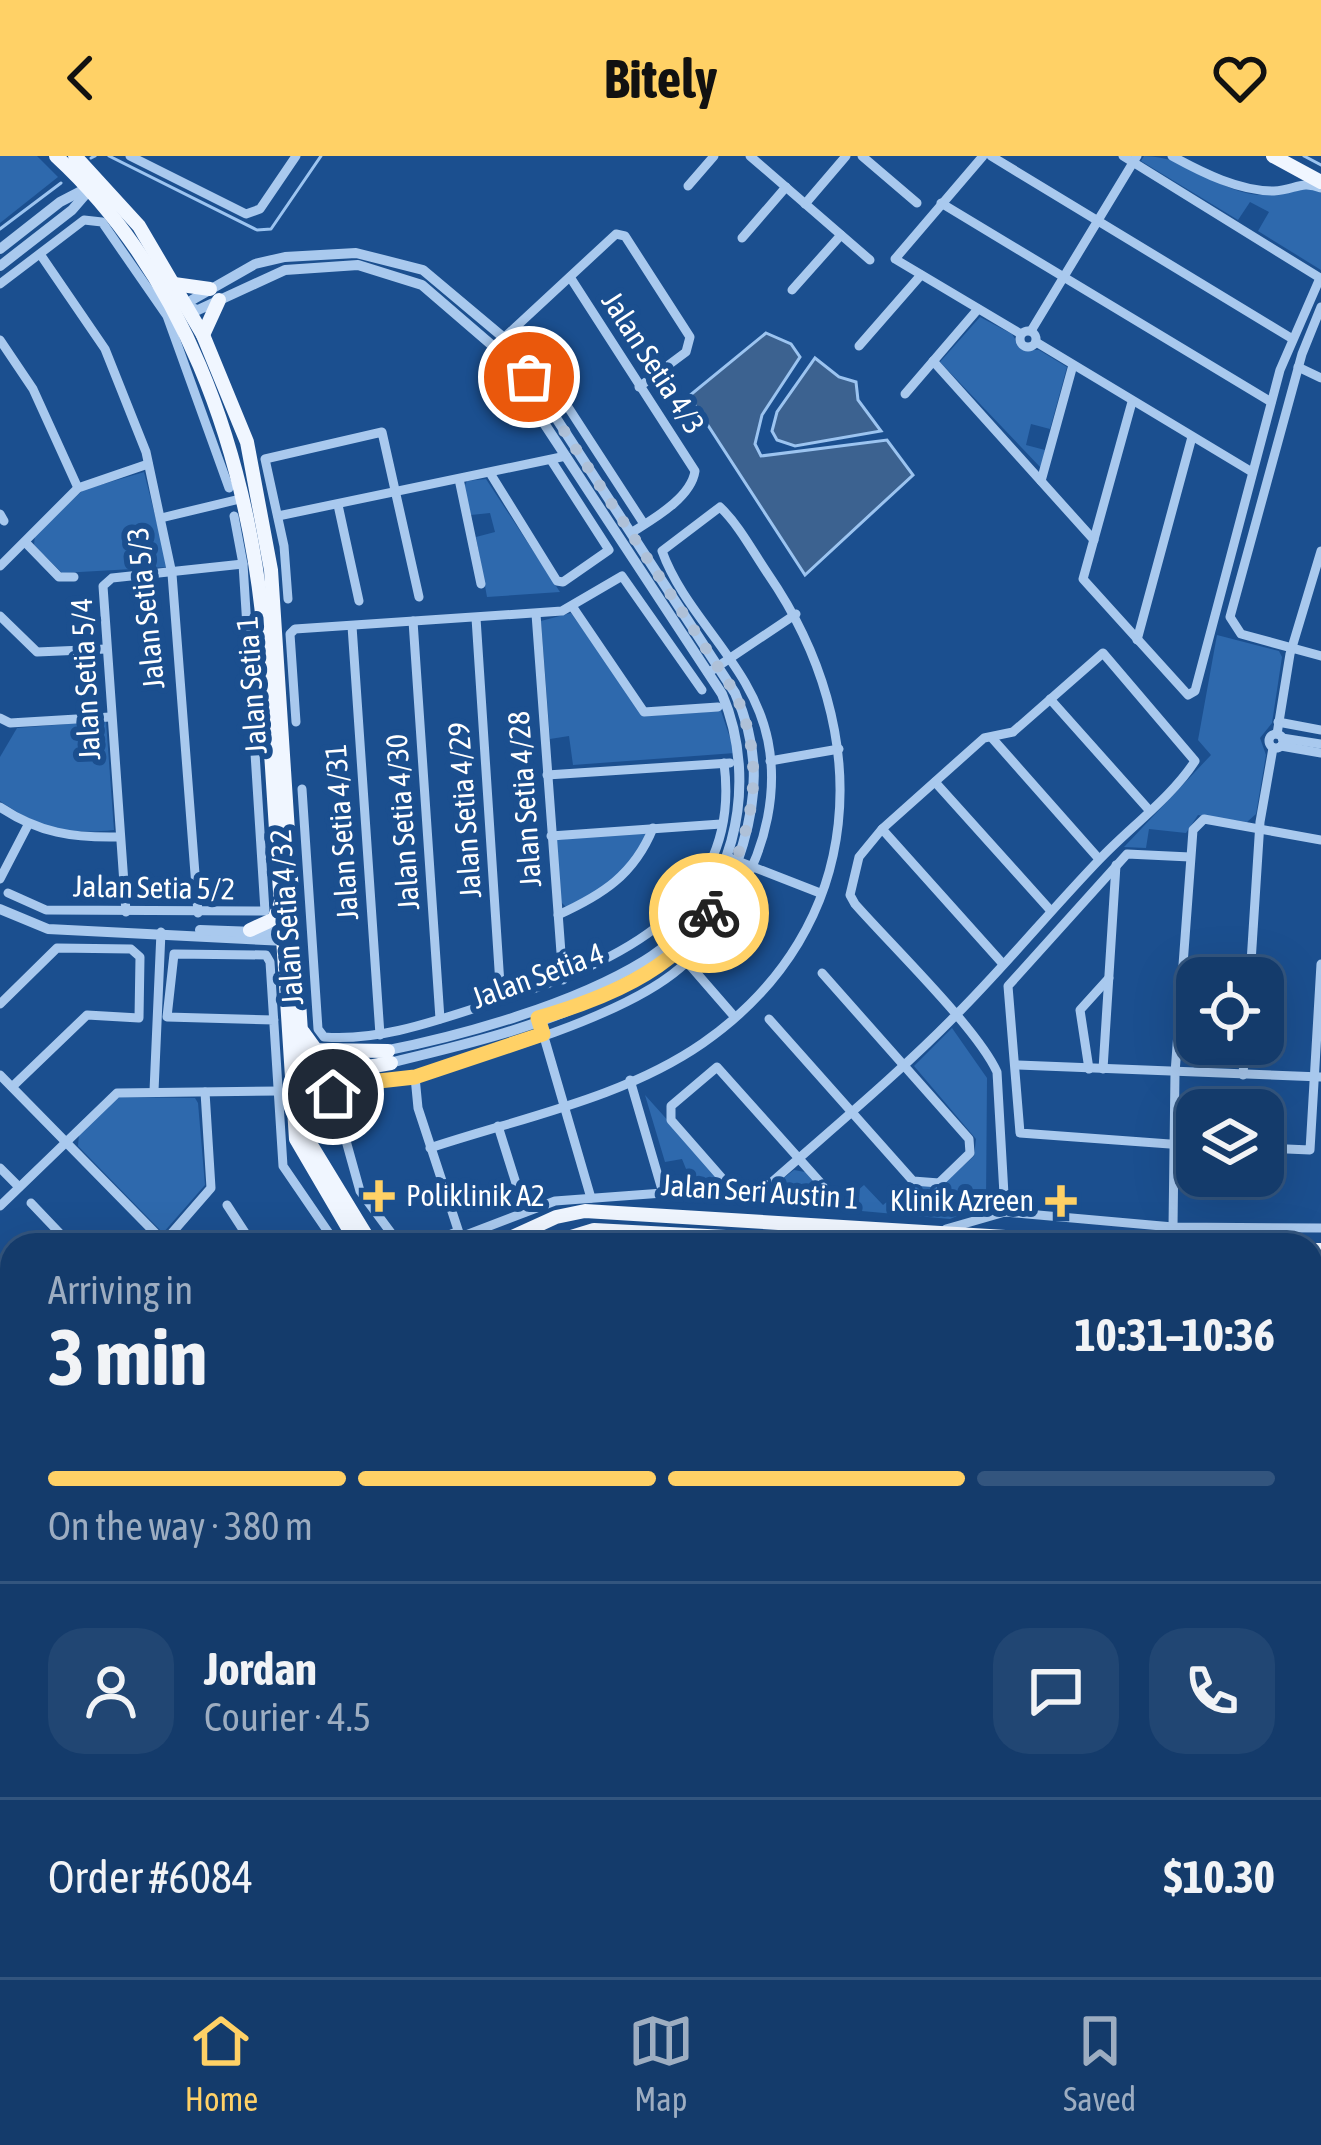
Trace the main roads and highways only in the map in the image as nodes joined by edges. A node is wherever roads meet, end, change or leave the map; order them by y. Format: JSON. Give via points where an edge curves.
{"nodes":[{"id":1,"x":56,"y":156,"type":"edge"},
{"id":2,"x":74,"y":156,"type":"edge"},
{"id":3,"x":1270,"y":156,"type":"edge"},
{"id":4,"x":1321,"y":185,"type":"edge"},
{"id":5,"x":91,"y":188,"type":"junction"},
{"id":6,"x":136,"y":221,"type":"junction"},
{"id":7,"x":141,"y":260,"type":"junction"},
{"id":8,"x":174,"y":284,"type":"junction"},
{"id":9,"x":188,"y":307,"type":"junction"},
{"id":10,"x":202,"y":335,"type":"junction"},
{"id":11,"x":206,"y":381,"type":"junction"},
{"id":12,"x":252,"y":466,"type":"junction"},
{"id":13,"x":244,"y":498,"type":"junction"},
{"id":14,"x":271,"y":518,"type":"junction"},
{"id":15,"x":280,"y":902,"type":"junction"},
{"id":16,"x":250,"y":930,"type":"road end"},
{"id":17,"x":289,"y":937,"type":"junction"},
{"id":18,"x":300,"y":979,"type":"junction"},
{"id":19,"x":297,"y":1064,"type":"junction"},
{"id":20,"x":308,"y":1140,"type":"junction"},
{"id":21,"x":350,"y":1233,"type":"edge"},
{"id":22,"x":364,"y":1233,"type":"edge"},
{"id":23,"x":521,"y":1233,"type":"edge"},
{"id":24,"x":584,"y":1233,"type":"edge"},
{"id":25,"x":650,"y":1233,"type":"edge"},
{"id":26,"x":947,"y":1233,"type":"edge"}],
"edges":[{"from":1,"to":5,"type":"main road","name":"Jalan Setia 1"},
{"from":2,"to":5,"type":"main road"},
{"from":2,"to":6,"type":"main road","name":"Jalan Setia 1"},
{"from":3,"to":4,"type":"main road"},
{"from":5,"to":6,"type":"main road"},
{"from":5,"to":7,"type":"main road","name":"Jalan Setia 1"},
{"from":6,"to":8,"type":"main road","name":"Jalan Setia 1"},
{"from":7,"to":9,"type":"main road"},
{"from":7,"to":11,"type":"main road","name":"Jalan Setia 1"},
{"from":8,"to":9,"type":"main road","name":"Jalan Setia 1"},
{"from":8,"to":10,"type":"main road","via":[[214,294]]},
{"from":9,"to":10,"type":"main road","name":"Jalan Setia 1"},
{"from":9,"to":11,"type":"main road"},
{"from":10,"to":12,"type":"main road","name":"Jalan Setia 1","via":[[242,421]]},
{"from":11,"to":13,"type":"main road","name":"Jalan Setia 1"},
{"from":12,"to":13,"type":"main road","via":[[254,487]]},
{"from":12,"to":14,"type":"main road","name":"Jalan Setia 1"},
{"from":13,"to":14,"type":"main road"},
{"from":13,"to":15,"type":"main road","name":"Jalan Setia 1","via":[[262,613]]},
{"from":14,"to":17,"type":"main road","name":"Jalan Setia 1"},
{"from":15,"to":16,"type":"main road","via":[[274,919]]},
{"from":15,"to":17,"type":"main road","name":"Jalan Setia 1"},
{"from":17,"to":18,"type":"main road","name":"Jalan Setia 1"},
{"from":17,"to":19,"type":"main road","name":"Jalan Setia 1"},
{"from":18,"to":19,"type":"main road","name":"Jalan Setia 1"},
{"from":18,"to":20,"type":"main road","via":[[307,1043],[389,1057],[314,1080]]},
{"from":19,"to":20,"type":"main road","name":"Jalan Setia 1"},
{"from":19,"to":21,"type":"main road","name":"Jalan Setia 1","via":[[296,1138]]},
{"from":20,"to":22,"type":"main road","name":"Jalan Setia 1"},
{"from":23,"to":26,"type":"main road","name":"Jalan Seri Austin 1","via":[[585,1210]]},
{"from":24,"to":25,"type":"main road","name":"Jalan Seri Austin 1"}]}
